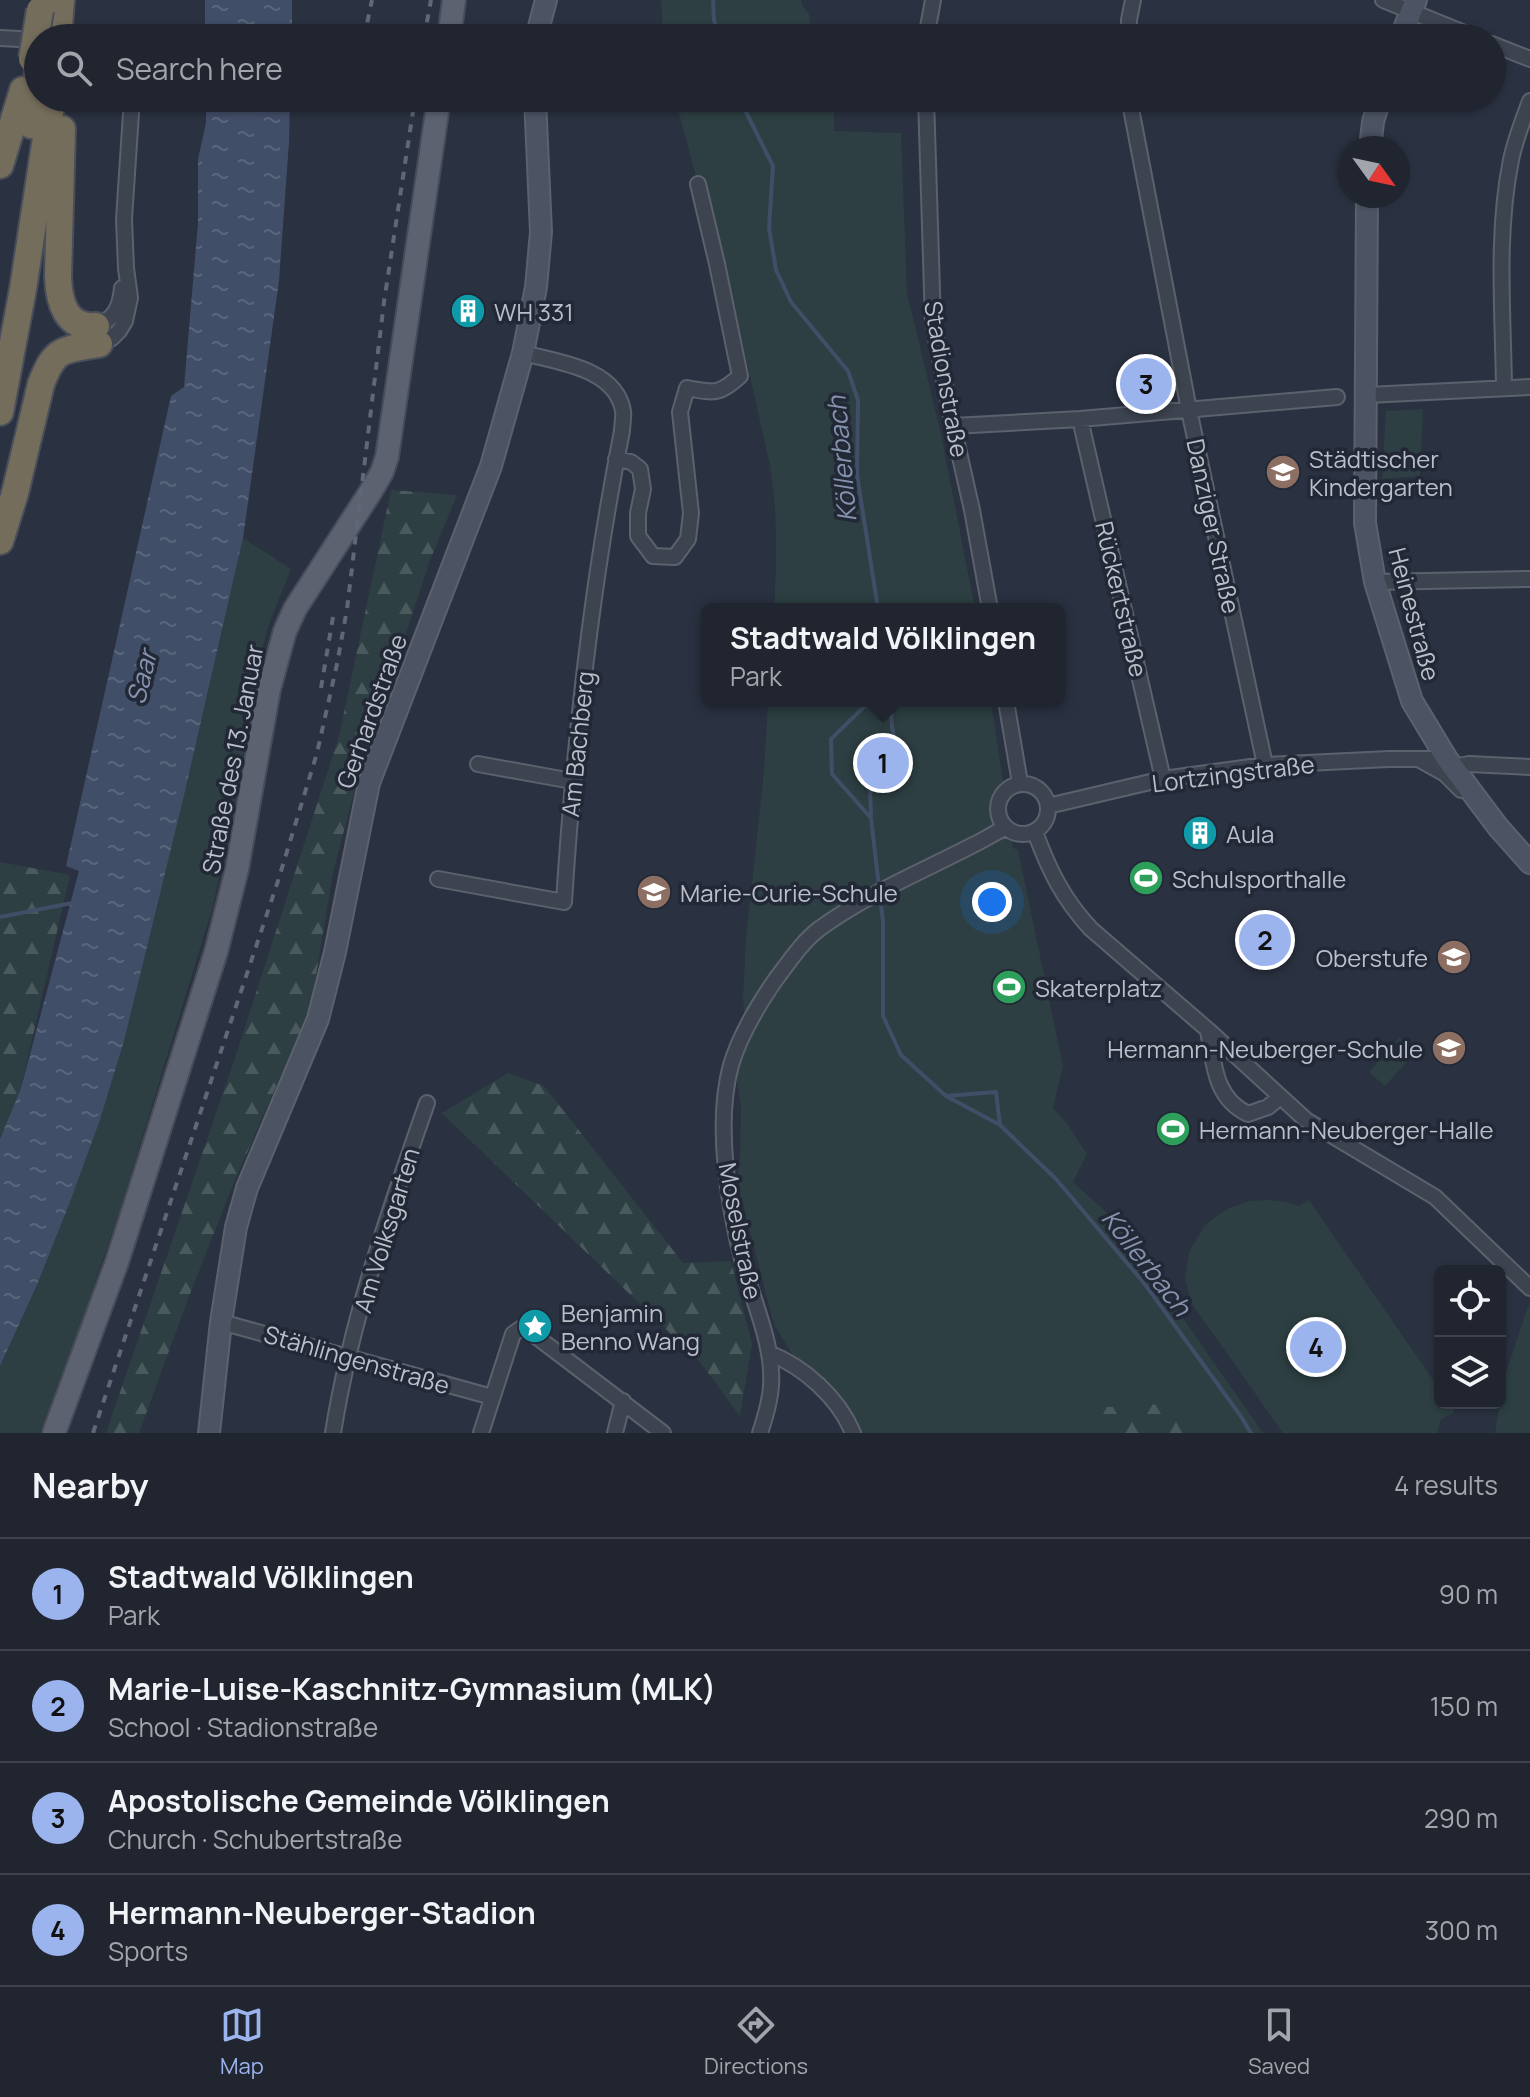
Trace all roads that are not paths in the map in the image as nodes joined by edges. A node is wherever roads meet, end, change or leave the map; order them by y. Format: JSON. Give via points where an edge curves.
{"nodes":[{"id":1,"x":454,"y":0,"type":"edge"},
{"id":2,"x":546,"y":0,"type":"edge"},
{"id":3,"x":933,"y":0,"type":"edge"},
{"id":4,"x":1133,"y":0,"type":"edge"},
{"id":5,"x":1383,"y":0,"type":"edge"},
{"id":6,"x":1413,"y":6,"type":"edge"},
{"id":7,"x":451,"y":24,"type":"edge"},
{"id":8,"x":540,"y":24,"type":"edge"},
{"id":9,"x":929,"y":24,"type":"edge"},
{"id":10,"x":1129,"y":24,"type":"edge"},
{"id":11,"x":1449,"y":24,"type":"edge"},
{"id":12,"x":0,"y":38,"type":"edge"},
{"id":13,"x":24,"y":47,"type":"edge"},
{"id":14,"x":1506,"y":50,"type":"edge"},
{"id":15,"x":1530,"y":59,"type":"edge"},
{"id":16,"x":24,"y":92,"type":"edge"},
{"id":17,"x":1530,"y":101,"type":"edge"},
{"id":18,"x":31,"y":112,"type":"edge"},
{"id":19,"x":50,"y":112,"type":"edge"},
{"id":20,"x":63,"y":112,"type":"edge"},
{"id":21,"x":131,"y":112,"type":"edge"},
{"id":22,"x":437,"y":112,"type":"edge"},
{"id":23,"x":536,"y":112,"type":"edge"},
{"id":24,"x":926,"y":112,"type":"edge"},
{"id":25,"x":1132,"y":112,"type":"edge"},
{"id":26,"x":1376,"y":112,"type":"edge"},
{"id":27,"x":1371,"y":136,"type":"edge"},
{"id":28,"x":0,"y":165,"type":"edge"},
{"id":29,"x":698,"y":184,"type":"dead end"},
{"id":30,"x":1367,"y":208,"type":"edge"},
{"id":31,"x":0,"y":320,"type":"edge"},
{"id":32,"x":98,"y":335,"type":"junction"},
{"id":33,"x":523,"y":353,"type":"junction"},
{"id":34,"x":1504,"y":387,"type":"junction"},
{"id":35,"x":1530,"y":387,"type":"edge"},
{"id":36,"x":1367,"y":395,"type":"junction"},
{"id":37,"x":1337,"y":397,"type":"dead end"},
{"id":38,"x":1189,"y":410,"type":"junction"},
{"id":39,"x":0,"y":412,"type":"edge"},
{"id":40,"x":1080,"y":419,"type":"junction"},
{"id":41,"x":953,"y":426,"type":"junction"},
{"id":42,"x":616,"y":459,"type":"junction"},
{"id":43,"x":0,"y":541,"type":"edge"},
{"id":44,"x":1530,"y":579,"type":"edge"},
{"id":45,"x":1375,"y":582,"type":"junction"},
{"id":46,"x":989,"y":603,"type":"edge"},
{"id":47,"x":1007,"y":707,"type":"edge"},
{"id":48,"x":1419,"y":760,"type":"junction"},
{"id":49,"x":1450,"y":763,"type":"junction"},
{"id":50,"x":478,"y":764,"type":"dead end"},
{"id":51,"x":1265,"y":765,"type":"junction"},
{"id":52,"x":1530,"y":767,"type":"edge"},
{"id":53,"x":1163,"y":779,"type":"junction"},
{"id":54,"x":572,"y":781,"type":"junction"},
{"id":55,"x":1020,"y":783,"type":"junction"},
{"id":56,"x":1048,"y":806,"type":"junction"},
{"id":57,"x":1498,"y":827,"type":"junction"},
{"id":58,"x":1005,"y":828,"type":"junction"},
{"id":59,"x":1035,"y":832,"type":"junction"},
{"id":60,"x":1530,"y":863,"type":"edge"},
{"id":61,"x":438,"y":879,"type":"dead end"},
{"id":62,"x":1208,"y":1030,"type":"junction"},
{"id":63,"x":1280,"y":1097,"type":"junction"},
{"id":64,"x":427,"y":1103,"type":"dead end"},
{"id":65,"x":1530,"y":1288,"type":"edge"},
{"id":66,"x":221,"y":1322,"type":"junction"},
{"id":67,"x":769,"y":1353,"type":"junction"},
{"id":68,"x":348,"y":1358,"type":"junction"},
{"id":69,"x":492,"y":1397,"type":"junction"},
{"id":70,"x":623,"y":1401,"type":"junction"},
{"id":71,"x":762,"y":1427,"type":"edge"},
{"id":72,"x":54,"y":1433,"type":"edge"},
{"id":73,"x":209,"y":1433,"type":"edge"},
{"id":74,"x":333,"y":1433,"type":"edge"},
{"id":75,"x":481,"y":1433,"type":"edge"},
{"id":76,"x":615,"y":1433,"type":"edge"},
{"id":77,"x":663,"y":1433,"type":"edge"},
{"id":78,"x":853,"y":1433,"type":"edge"}],
"edges":[{"from":1,"to":7,"type":"main road"},
{"from":2,"to":8,"type":"street"},
{"from":3,"to":9,"type":"street"},
{"from":4,"to":10,"type":"street"},
{"from":5,"to":6,"type":"street"},
{"from":6,"to":11,"type":"street"},
{"from":12,"to":13,"type":"street"},
{"from":14,"to":15,"type":"street"},
{"from":16,"to":28,"type":"highway"},
{"from":17,"to":34,"type":"street","via":[[1505,193]]},
{"from":18,"to":31,"type":"highway"},
{"from":19,"to":39,"type":"highway"},
{"from":20,"to":32,"type":"highway","via":[[60,298],[71,319]]},
{"from":21,"to":32,"type":"street","via":[[124,219],[130,298],[125,321],[112,338]]},
{"from":22,"to":72,"type":"main road","name":"Straße des 13. Januar","via":[[387,457],[285,631],[216,952],[117,1262]]},
{"from":23,"to":33,"type":"street","name":"Gerhardstraße","via":[[541,232]]},
{"from":24,"to":41,"type":"street","name":"Stadionstraße","via":[[933,323]]},
{"from":25,"to":38,"type":"street","name":"Danziger Straße"},
{"from":26,"to":27,"type":"street"},
{"from":29,"to":42,"type":"street","via":[[740,376],[715,393],[687,388],[680,412],[691,513],[688,539],[675,557],[653,556],[638,536],[640,469]]},
{"from":30,"to":36,"type":"street","name":"Heinestraße"},
{"from":32,"to":43,"type":"highway","via":[[62,351],[47,369]]},
{"from":33,"to":42,"type":"street","name":"Am Bachberg","via":[[603,379],[618,396],[623,412]]},
{"from":33,"to":66,"type":"street","name":"Gerhardstraße","via":[[491,466],[369,783],[318,1019],[247,1188]]},
{"from":34,"to":35,"type":"street"},
{"from":34,"to":36,"type":"street"},
{"from":36,"to":45,"type":"street","name":"Heinestraße","via":[[1365,523]]},
{"from":37,"to":38,"type":"street"},
{"from":38,"to":40,"type":"street"},
{"from":38,"to":51,"type":"street","name":"Danziger Straße"},
{"from":40,"to":41,"type":"street"},
{"from":40,"to":53,"type":"street","name":"Rückertstraße"},
{"from":41,"to":46,"type":"street","name":"Stadionstraße"},
{"from":42,"to":54,"type":"street","name":"Am Bachberg"},
{"from":44,"to":45,"type":"street"},
{"from":45,"to":49,"type":"street","name":"Heinestraße","via":[[1412,701]]},
{"from":47,"to":55,"type":"street"},
{"from":48,"to":49,"type":"street","name":"Lortzingstraße"},
{"from":48,"to":51,"type":"street","name":"Lortzingstraße"},
{"from":48,"to":57,"type":"street","via":[[1445,774]]},
{"from":49,"to":52,"type":"street","name":"Lortzingstraße"},
{"from":49,"to":57,"type":"street","name":"Heinestraße"},
{"from":50,"to":54,"type":"street"},
{"from":51,"to":53,"type":"street","name":"Lortzingstraße"},
{"from":53,"to":56,"type":"street","name":"Lortzingstraße"},
{"from":54,"to":61,"type":"street","name":"Am Bachberg","via":[[564,902]]},
{"from":55,"to":56,"type":"street","via":[[1043,793]]},
{"from":55,"to":58,"type":"street","via":[[1006,789],[998,801]]},
{"from":56,"to":59,"type":"street","via":[[1048,816]]},
{"from":57,"to":60,"type":"street","name":"Heinestraße"},
{"from":58,"to":59,"type":"street","via":[[1024,835]]},
{"from":58,"to":67,"type":"street","name":"Moselstraße","via":[[881,890],[816,932],[766,993],[743,1035],[731,1066],[724,1151],[742,1261]]},
{"from":59,"to":62,"type":"street","via":[[1056,883],[1077,914]]},
{"from":62,"to":63,"type":"street"},
{"from":62,"to":63,"type":"street","via":[[1219,1083],[1234,1107],[1248,1114]]},
{"from":63,"to":65,"type":"street","via":[[1306,1120],[1435,1197]]},
{"from":64,"to":68,"type":"street","name":"Am Volksgarten"},
{"from":66,"to":68,"type":"street","name":"Stählingenstraße"},
{"from":66,"to":73,"type":"street","name":"Gerhardstraße"},
{"from":67,"to":71,"type":"street","name":"Moselstraße","via":[[771,1385]]},
{"from":67,"to":78,"type":"street","via":[[817,1382]]},
{"from":68,"to":69,"type":"street","name":"Stählingenstraße"},
{"from":68,"to":74,"type":"street","name":"Am Volksgarten"},
{"from":69,"to":70,"type":"street","via":[[513,1334],[520,1329]]},
{"from":69,"to":75,"type":"street"},
{"from":70,"to":76,"type":"street"},
{"from":70,"to":77,"type":"street"}]}
